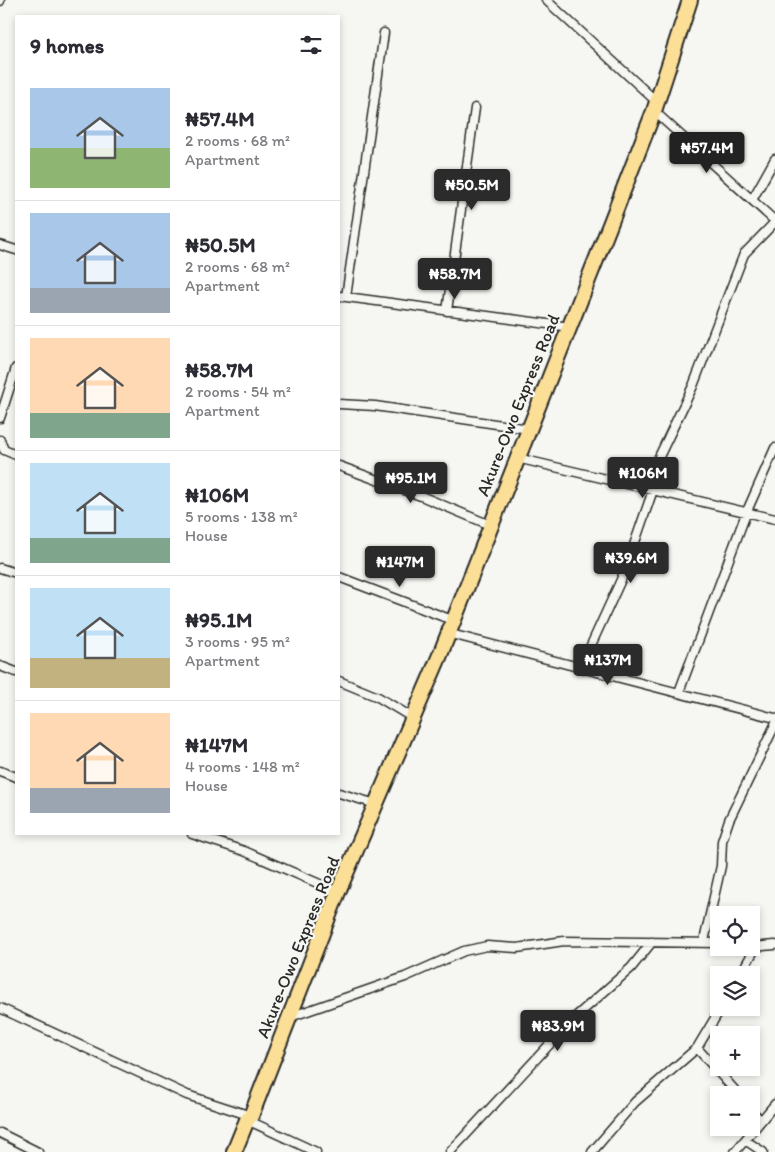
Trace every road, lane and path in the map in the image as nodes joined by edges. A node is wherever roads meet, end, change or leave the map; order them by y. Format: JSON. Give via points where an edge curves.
{"nodes":[{"id":1,"x":546,"y":0,"type":"edge"},
{"id":2,"x":690,"y":0,"type":"edge"},
{"id":3,"x":384,"y":33,"type":"dead end"},
{"id":4,"x":655,"y":107,"type":"junction"},
{"id":5,"x":476,"y":108,"type":"dead end"},
{"id":6,"x":775,"y":159,"type":"edge"},
{"id":7,"x":752,"y":200,"type":"junction"},
{"id":8,"x":775,"y":221,"type":"edge"},
{"id":9,"x":0,"y":245,"type":"edge"},
{"id":10,"x":15,"y":250,"type":"edge"},
{"id":11,"x":342,"y":297,"type":"edge"},
{"id":12,"x":447,"y":311,"type":"junction"},
{"id":13,"x":570,"y":327,"type":"junction"},
{"id":14,"x":15,"y":371,"type":"edge"},
{"id":15,"x":340,"y":404,"type":"edge"},
{"id":16,"x":0,"y":418,"type":"edge"},
{"id":17,"x":529,"y":429,"type":"junction"},
{"id":18,"x":0,"y":440,"type":"edge"},
{"id":19,"x":775,"y":448,"type":"edge"},
{"id":20,"x":15,"y":454,"type":"edge"},
{"id":21,"x":517,"y":458,"type":"junction"},
{"id":22,"x":340,"y":466,"type":"edge"},
{"id":23,"x":648,"y":489,"type":"junction"},
{"id":24,"x":747,"y":511,"type":"junction"},
{"id":25,"x":775,"y":519,"type":"edge"},
{"id":26,"x":490,"y":525,"type":"junction"},
{"id":27,"x":0,"y":568,"type":"edge"},
{"id":28,"x":15,"y":573,"type":"edge"},
{"id":29,"x":340,"y":577,"type":"edge"},
{"id":30,"x":450,"y":627,"type":"junction"},
{"id":31,"x":0,"y":666,"type":"edge"},
{"id":32,"x":581,"y":667,"type":"junction"},
{"id":33,"x":15,"y":672,"type":"edge"},
{"id":34,"x":340,"y":681,"type":"edge"},
{"id":35,"x":679,"y":692,"type":"junction"},
{"id":36,"x":413,"y":718,"type":"junction"},
{"id":37,"x":775,"y":718,"type":"edge"},
{"id":38,"x":775,"y":725,"type":"edge"},
{"id":39,"x":0,"y":771,"type":"edge"},
{"id":40,"x":15,"y":777,"type":"edge"},
{"id":41,"x":340,"y":793,"type":"edge"},
{"id":42,"x":376,"y":804,"type":"junction"},
{"id":43,"x":195,"y":835,"type":"edge"},
{"id":44,"x":338,"y":892,"type":"junction"},
{"id":45,"x":704,"y":941,"type":"junction"},
{"id":46,"x":652,"y":942,"type":"junction"},
{"id":47,"x":710,"y":942,"type":"edge"},
{"id":48,"x":775,"y":945,"type":"edge"},
{"id":49,"x":760,"y":946,"type":"edge"},
{"id":50,"x":0,"y":1008,"type":"edge"},
{"id":51,"x":716,"y":1016,"type":"edge"},
{"id":52,"x":290,"y":1017,"type":"junction"},
{"id":53,"x":697,"y":1048,"type":"junction"},
{"id":54,"x":731,"y":1086,"type":"edge"},
{"id":55,"x":775,"y":1104,"type":"edge"},
{"id":56,"x":249,"y":1118,"type":"junction"},
{"id":57,"x":760,"y":1122,"type":"edge"},
{"id":58,"x":0,"y":1133,"type":"edge"},
{"id":59,"x":748,"y":1136,"type":"edge"},
{"id":60,"x":744,"y":1140,"type":"junction"},
{"id":61,"x":38,"y":1152,"type":"edge"},
{"id":62,"x":234,"y":1152,"type":"edge"},
{"id":63,"x":316,"y":1152,"type":"edge"},
{"id":64,"x":450,"y":1152,"type":"edge"},
{"id":65,"x":592,"y":1152,"type":"edge"},
{"id":66,"x":735,"y":1152,"type":"edge"},
{"id":67,"x":763,"y":1152,"type":"edge"}],
"edges":[{"from":1,"to":4,"type":"street"},
{"from":2,"to":4,"type":"highway","name":"Akure-Owo Express Road"},
{"from":3,"to":11,"type":"street"},
{"from":4,"to":7,"type":"street"},
{"from":4,"to":13,"type":"highway","name":"Akure-Owo Express Road"},
{"from":5,"to":12,"type":"street"},
{"from":6,"to":7,"type":"street"},
{"from":7,"to":8,"type":"street"},
{"from":8,"to":23,"type":"street","via":[[744,254]]},
{"from":9,"to":10,"type":"street"},
{"from":11,"to":12,"type":"street"},
{"from":12,"to":13,"type":"street"},
{"from":13,"to":17,"type":"highway","name":"Akure-Owo Express Road"},
{"from":14,"to":16,"type":"street"},
{"from":15,"to":17,"type":"street","via":[[375,406]]},
{"from":17,"to":21,"type":"highway","name":"Akure-Owo Express Road"},
{"from":18,"to":20,"type":"street","via":[[4,450]]},
{"from":19,"to":24,"type":"street"},
{"from":21,"to":23,"type":"street"},
{"from":21,"to":26,"type":"highway","name":"Akure-Owo Express Road"},
{"from":22,"to":26,"type":"street"},
{"from":23,"to":24,"type":"street"},
{"from":23,"to":32,"type":"street","via":[[625,571]]},
{"from":24,"to":25,"type":"street"},
{"from":24,"to":35,"type":"street"},
{"from":26,"to":30,"type":"highway","name":"Akure-Owo Express Road"},
{"from":27,"to":28,"type":"street"},
{"from":29,"to":30,"type":"street"},
{"from":30,"to":32,"type":"street"},
{"from":30,"to":36,"type":"highway","name":"Akure-Owo Express Road"},
{"from":31,"to":33,"type":"street"},
{"from":32,"to":35,"type":"street"},
{"from":34,"to":36,"type":"street","via":[[378,697]]},
{"from":35,"to":37,"type":"street"},
{"from":36,"to":42,"type":"highway","name":"Akure-Owo Express Road"},
{"from":38,"to":45,"type":"street","via":[[722,841],[721,866]]},
{"from":39,"to":40,"type":"street"},
{"from":41,"to":42,"type":"street"},
{"from":42,"to":44,"type":"highway","name":"Akure-Owo Express Road"},
{"from":43,"to":44,"type":"street","via":[[244,851]]},
{"from":44,"to":52,"type":"highway","name":"Akure-Owo Express Road"},
{"from":45,"to":46,"type":"street"},
{"from":45,"to":47,"type":"street"},
{"from":46,"to":52,"type":"street","via":[[564,941],[517,948],[487,946],[464,951],[405,978]]},
{"from":46,"to":64,"type":"street","via":[[631,968],[574,1019]]},
{"from":48,"to":49,"type":"street"},
{"from":50,"to":56,"type":"street","via":[[187,1095]]},
{"from":51,"to":53,"type":"street"},
{"from":52,"to":56,"type":"highway","name":"Akure-Owo Express Road"},
{"from":53,"to":54,"type":"street"},
{"from":53,"to":65,"type":"street","via":[[634,1102]]},
{"from":55,"to":57,"type":"street"},
{"from":56,"to":62,"type":"highway","name":"Akure-Owo Express Road"},
{"from":56,"to":63,"type":"street"},
{"from":58,"to":61,"type":"street"},
{"from":59,"to":60,"type":"street"},
{"from":60,"to":66,"type":"street"},
{"from":60,"to":67,"type":"street"}]}
